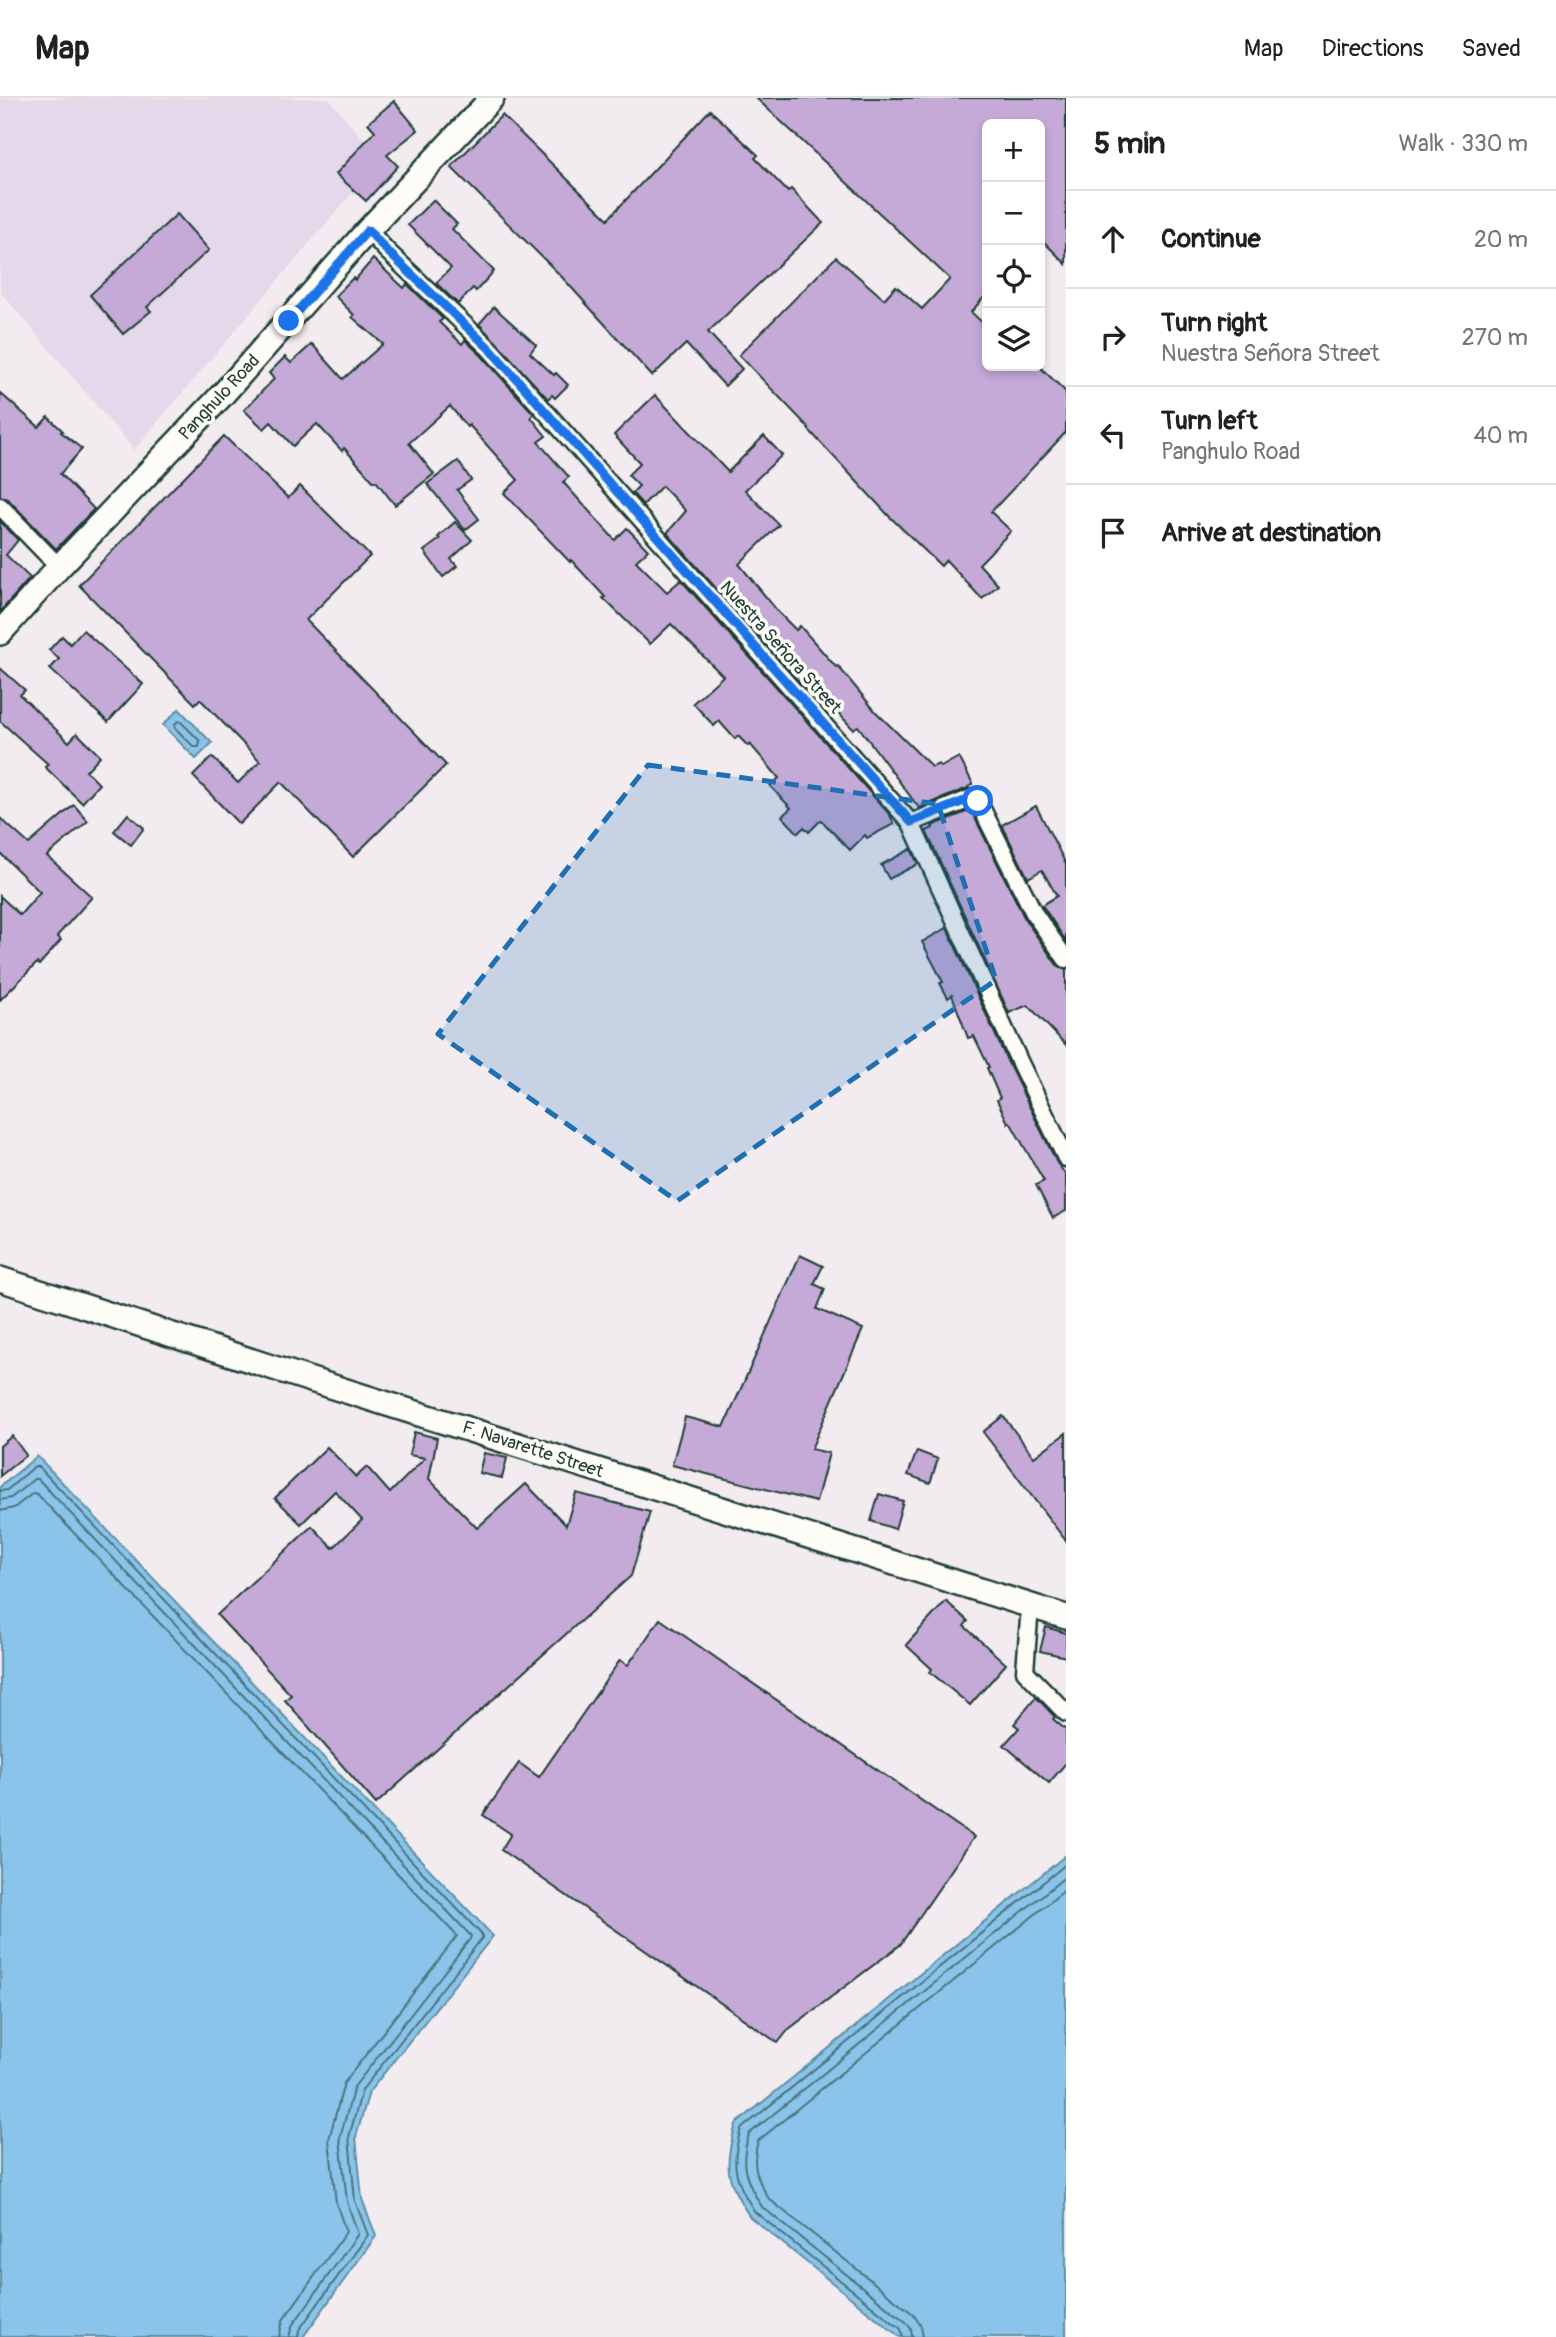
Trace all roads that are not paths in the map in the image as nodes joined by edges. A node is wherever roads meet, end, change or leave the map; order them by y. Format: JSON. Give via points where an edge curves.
{"nodes":[{"id":1,"x":492,"y":98,"type":"edge"},
{"id":2,"x":368,"y":230,"type":"junction"},
{"id":3,"x":0,"y":506,"type":"edge"},
{"id":4,"x":59,"y":566,"type":"junction"},
{"id":5,"x":0,"y":633,"type":"edge"},
{"id":6,"x":911,"y":822,"type":"junction"},
{"id":7,"x":1066,"y":959,"type":"edge"},
{"id":8,"x":1066,"y":1158,"type":"edge"},
{"id":9,"x":0,"y":1279,"type":"edge"},
{"id":10,"x":1030,"y":1606,"type":"junction"},
{"id":11,"x":1066,"y":1617,"type":"edge"},
{"id":12,"x":1066,"y":1713,"type":"edge"}],
"edges":[{"from":1,"to":2,"type":"main road","name":"Panghulo Road"},
{"from":2,"to":4,"type":"main road","name":"Panghulo Road","via":[[223,394]]},
{"from":2,"to":6,"type":"street","name":"Nuestra Señora Street","via":[[489,348]]},
{"from":3,"to":4,"type":"street"},
{"from":4,"to":5,"type":"main road","name":"Panghulo Road"},
{"from":6,"to":7,"type":"street","via":[[972,798],[978,801],[1035,915]]},
{"from":6,"to":8,"type":"street","name":"Nuestra Señora Street"},
{"from":9,"to":10,"type":"main road","name":"F. Navarette Street"},
{"from":10,"to":11,"type":"main road","name":"F. Navarette Street"},
{"from":10,"to":12,"type":"street","via":[[1026,1671]]}]}
